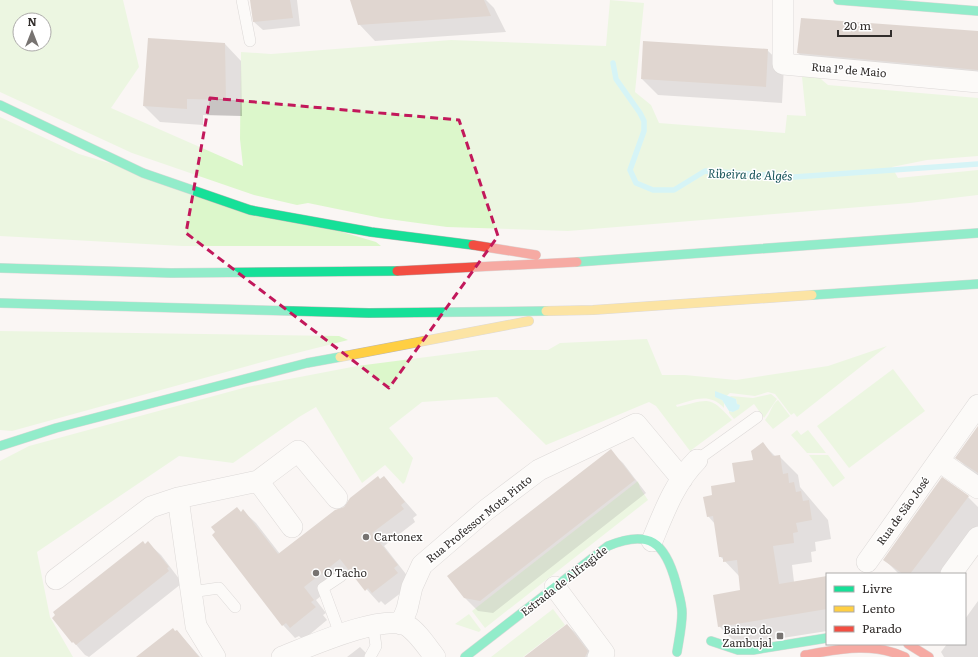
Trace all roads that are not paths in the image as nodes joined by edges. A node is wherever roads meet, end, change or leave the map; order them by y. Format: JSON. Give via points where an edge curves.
{"nodes":[{"id":1,"x":242,"y":0,"type":"edge"},
{"id":2,"x":783,"y":0,"type":"edge"},
{"id":3,"x":838,"y":0,"type":"edge"},
{"id":4,"x":968,"y":7,"type":"edge"},
{"id":5,"x":250,"y":42,"type":"dead end"},
{"id":6,"x":978,"y":82,"type":"edge"},
{"id":7,"x":0,"y":105,"type":"edge"},
{"id":8,"x":978,"y":233,"type":"edge"},
{"id":9,"x":576,"y":262,"type":"junction"},
{"id":10,"x":0,"y":268,"type":"edge"},
{"id":11,"x":978,"y":284,"type":"edge"},
{"id":12,"x":0,"y":303,"type":"edge"},
{"id":13,"x":593,"y":310,"type":"junction"},
{"id":14,"x":978,"y":405,"type":"edge"},
{"id":15,"x":757,"y":417,"type":"dead end"},
{"id":16,"x":0,"y":446,"type":"edge"},
{"id":17,"x":697,"y":460,"type":"joint"},
{"id":18,"x":939,"y":461,"type":"junction"},
{"id":19,"x":682,"y":479,"type":"junction"},
{"id":20,"x":258,"y":481,"type":"junction"},
{"id":21,"x":978,"y":488,"type":"edge"},
{"id":22,"x":178,"y":498,"type":"junction"},
{"id":23,"x":337,"y":498,"type":"dead end"},
{"id":24,"x":292,"y":527,"type":"dead end"},
{"id":25,"x":978,"y":537,"type":"edge"},
{"id":26,"x":652,"y":541,"type":"junction"},
{"id":27,"x":867,"y":562,"type":"dead end"},
{"id":28,"x":952,"y":573,"type":"edge"},
{"id":29,"x":341,"y":576,"type":"dead end"},
{"id":30,"x":56,"y":579,"type":"dead end"},
{"id":31,"x":555,"y":587,"type":"junction"},
{"id":32,"x":191,"y":592,"type":"junction"},
{"id":33,"x":235,"y":607,"type":"dead end"},
{"id":34,"x":682,"y":612,"type":"junction"},
{"id":35,"x":401,"y":624,"type":"junction"},
{"id":36,"x":373,"y":626,"type":"junction"},
{"id":37,"x":692,"y":627,"type":"dead end"},
{"id":38,"x":340,"y":634,"type":"junction"},
{"id":39,"x":691,"y":636,"type":"dead end"},
{"id":40,"x":826,"y":638,"type":"edge"},
{"id":41,"x":902,"y":649,"type":"edge"},
{"id":42,"x":792,"y":653,"type":"edge"},
{"id":43,"x":677,"y":654,"type":"edge"},
{"id":44,"x":718,"y":654,"type":"dead end"},
{"id":45,"x":215,"y":657,"type":"edge"},
{"id":46,"x":282,"y":657,"type":"edge"},
{"id":47,"x":370,"y":657,"type":"edge"},
{"id":48,"x":435,"y":657,"type":"edge"},
{"id":49,"x":465,"y":657,"type":"edge"},
{"id":50,"x":598,"y":657,"type":"edge"},
{"id":51,"x":929,"y":657,"type":"edge"}],
"edges":[{"from":1,"to":5,"type":"lane"},
{"from":2,"to":6,"type":"street","name":"Rua 1º de Maio","via":[[783,64]]},
{"from":3,"to":4,"type":"main road"},
{"from":7,"to":9,"type":"main road","via":[[143,173],[250,210],[371,232],[484,246]]},
{"from":8,"to":9,"type":"main road"},
{"from":9,"to":10,"type":"main road","via":[[369,272],[171,273]]},
{"from":11,"to":13,"type":"main road"},
{"from":12,"to":13,"type":"main road","via":[[369,313]]},
{"from":13,"to":16,"type":"main road","via":[[307,363],[64,426]]},
{"from":14,"to":18,"type":"street","name":"Rua de São José"},
{"from":15,"to":17,"type":"lane"},
{"from":17,"to":19,"type":"street"},
{"from":18,"to":21,"type":"street"},
{"from":18,"to":27,"type":"street","name":"Rua de São José"},
{"from":19,"to":26,"type":"street","via":[[668,501]]},
{"from":19,"to":35,"type":"street","name":"Rua Professor Mota Pinto","via":[[636,424],[539,470],[486,510],[422,566],[412,587]]},
{"from":20,"to":22,"type":"street"},
{"from":20,"to":23,"type":"street","via":[[298,451]]},
{"from":20,"to":24,"type":"street"},
{"from":22,"to":30,"type":"street","via":[[151,507]]},
{"from":22,"to":32,"type":"street"},
{"from":25,"to":28,"type":"street"},
{"from":26,"to":31,"type":"main road","name":"Estrada de Alfragide","via":[[635,537],[616,542]]},
{"from":26,"to":34,"type":"main road","via":[[659,545],[669,560]]},
{"from":29,"to":38,"type":"lane","via":[[323,588]]},
{"from":31,"to":49,"type":"main road","name":"Estrada de Alfragide"},
{"from":31,"to":50,"type":"street","via":[[604,653]]},
{"from":32,"to":33,"type":"lane","via":[[219,588]]},
{"from":32,"to":45,"type":"street","via":[[196,626]]},
{"from":34,"to":37,"type":"main road"},
{"from":34,"to":43,"type":"main road"},
{"from":35,"to":36,"type":"street"},
{"from":35,"to":48,"type":"street","via":[[413,630]]},
{"from":36,"to":38,"type":"street"},
{"from":36,"to":47,"type":"lane","via":[[376,646]]},
{"from":38,"to":46,"type":"street"},
{"from":39,"to":43,"type":"main road","via":[[684,640]]},
{"from":40,"to":42,"type":"main road"},
{"from":41,"to":42,"type":"main road","via":[[861,647]]},
{"from":41,"to":51,"type":"main road"},
{"from":42,"to":44,"type":"main road","via":[[738,650],[708,639]]}]}
